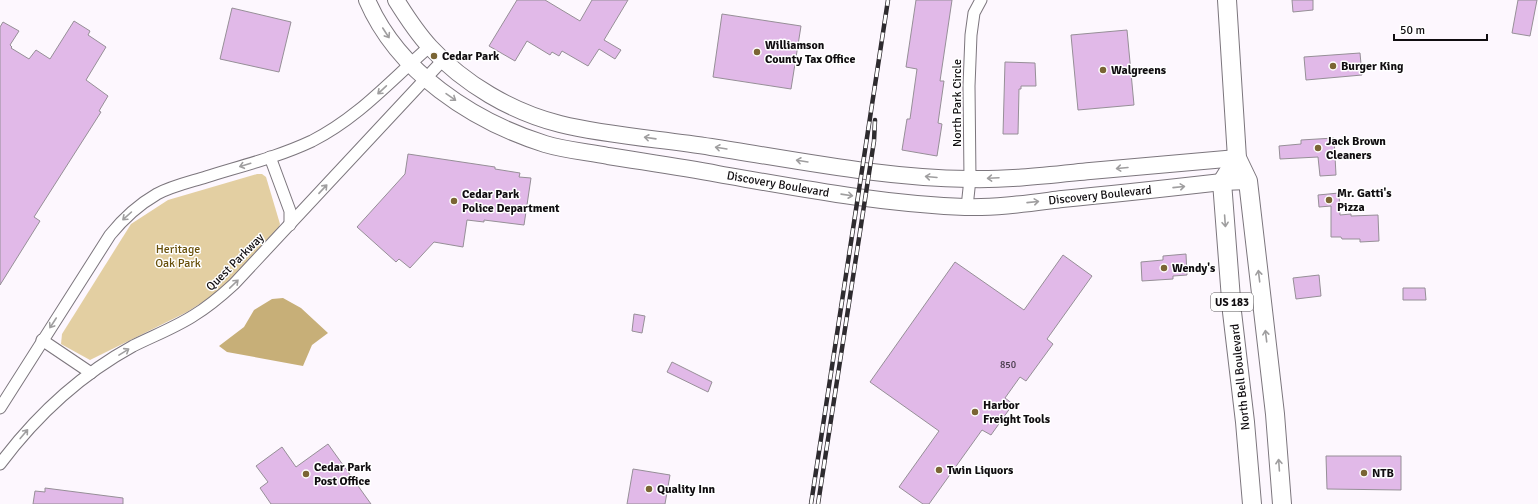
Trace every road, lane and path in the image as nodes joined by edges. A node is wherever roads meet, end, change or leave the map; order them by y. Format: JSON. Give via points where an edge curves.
{"nodes":[{"id":1,"x":367,"y":0,"type":"edge"},
{"id":2,"x":396,"y":0,"type":"edge"},
{"id":3,"x":981,"y":0,"type":"edge"},
{"id":4,"x":1227,"y":0,"type":"edge"},
{"id":5,"x":429,"y":47,"type":"junction"},
{"id":6,"x":443,"y":60,"type":"junction"},
{"id":7,"x":410,"y":64,"type":"junction"},
{"id":8,"x":426,"y":79,"type":"junction"},
{"id":9,"x":270,"y":157,"type":"junction"},
{"id":10,"x":1238,"y":158,"type":"junction"},
{"id":11,"x":970,"y":179,"type":"junction"},
{"id":12,"x":1248,"y":181,"type":"junction"},
{"id":13,"x":1222,"y":182,"type":"junction"},
{"id":14,"x":966,"y":207,"type":"junction"},
{"id":15,"x":290,"y":225,"type":"junction"},
{"id":16,"x":42,"y":340,"type":"junction"},
{"id":17,"x":91,"y":373,"type":"junction"},
{"id":18,"x":0,"y":408,"type":"edge"},
{"id":19,"x":0,"y":464,"type":"edge"},
{"id":20,"x":1252,"y":504,"type":"edge"},
{"id":21,"x":1282,"y":504,"type":"edge"}],
"edges":[{"from":1,"to":7,"type":"street","name":"Discovery Boulevard","one_way":true,"via":[[372,13],[392,43]]},
{"from":2,"to":5,"type":"street","name":"Discovery Boulevard"},
{"from":3,"to":11,"type":"street","name":"North Park Circle","via":[[974,13],[971,35]]},
{"from":4,"to":10,"type":"main road","number":"US 183"},
{"from":5,"to":6,"type":"street","name":"Discovery Boulevard"},
{"from":5,"to":7,"type":"street"},
{"from":6,"to":8,"type":"street","name":"Quest Parkway"},
{"from":11,"to":6,"type":"street","name":"Discovery Boulevard","one_way":true,"via":[[863,170],[597,131],[559,123],[495,98]]},
{"from":7,"to":8,"type":"street","name":"Discovery Boulevard"},
{"from":7,"to":9,"type":"street","one_way":true,"via":[[360,111],[335,128]]},
{"from":8,"to":14,"type":"street","name":"Discovery Boulevard","one_way":true,"via":[[481,117],[546,144],[810,190],[909,203]]},
{"from":15,"to":8,"type":"street","name":"Quest Parkway","one_way":true},
{"from":9,"to":15,"type":"street","via":[[290,212]]},
{"from":9,"to":16,"type":"street","one_way":true,"via":[[177,186],[138,206],[110,235]]},
{"from":10,"to":11,"type":"street","name":"Discovery Boulevard","one_way":true,"via":[[1053,175]]},
{"from":10,"to":12,"type":"main road","number":"US 183"},
{"from":10,"to":13,"type":"main road"},
{"from":11,"to":14,"type":"street","name":"North Park Circle"},
{"from":12,"to":13,"type":"street","name":"Discovery Boulevard"},
{"from":21,"to":12,"type":"main road","number":"US 183","one_way":true,"via":[[1275,414]]},
{"from":14,"to":13,"type":"street","name":"Discovery Boulevard","one_way":true},
{"from":13,"to":20,"type":"main road","name":"North Bell Boulevard","number":"US 183","one_way":true,"via":[[1232,312]]},
{"from":17,"to":15,"type":"street","name":"Quest Parkway","one_way":true,"via":[[133,346],[192,317],[212,304]]},
{"from":16,"to":17,"type":"street"},
{"from":16,"to":18,"type":"street"},
{"from":19,"to":17,"type":"street","name":"Quest Parkway","one_way":true,"via":[[49,407]]}]}
